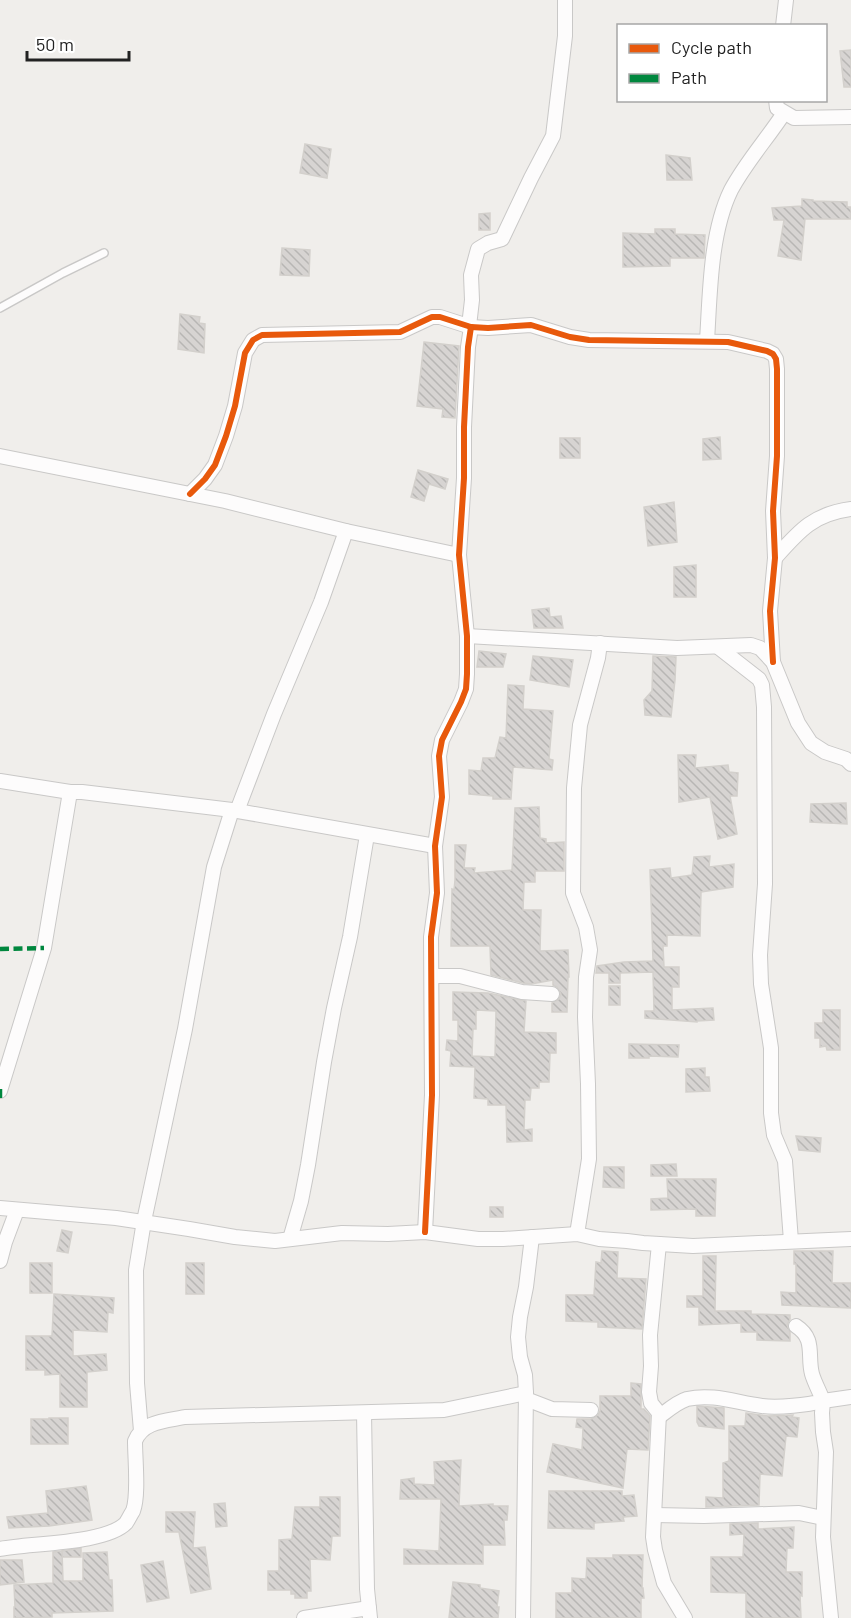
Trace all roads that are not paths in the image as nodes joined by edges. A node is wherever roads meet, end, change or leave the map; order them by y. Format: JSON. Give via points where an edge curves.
{"nodes":[{"id":1,"x":565,"y":0,"type":"edge"},
{"id":2,"x":786,"y":0,"type":"edge"},
{"id":3,"x":783,"y":24,"type":"edge"},
{"id":4,"x":776,"y":102,"type":"edge"},
{"id":5,"x":784,"y":113,"type":"junction"},
{"id":6,"x":851,"y":117,"type":"edge"},
{"id":7,"x":104,"y":253,"type":"dead end"},
{"id":8,"x":0,"y":308,"type":"edge"},
{"id":9,"x":470,"y":327,"type":"junction"},
{"id":10,"x":707,"y":341,"type":"junction"},
{"id":11,"x":0,"y":456,"type":"edge"},
{"id":12,"x":190,"y":494,"type":"junction"},
{"id":13,"x":851,"y":509,"type":"edge"},
{"id":14,"x":346,"y":531,"type":"junction"},
{"id":15,"x":459,"y":555,"type":"junction"},
{"id":16,"x":775,"y":558,"type":"junction"},
{"id":17,"x":467,"y":636,"type":"junction"},
{"id":18,"x":600,"y":643,"type":"junction"},
{"id":19,"x":718,"y":647,"type":"junction"},
{"id":20,"x":773,"y":662,"type":"junction"},
{"id":21,"x":849,"y":761,"type":"edge"},
{"id":22,"x":0,"y":781,"type":"edge"},
{"id":23,"x":70,"y":792,"type":"junction"},
{"id":24,"x":234,"y":811,"type":"junction"},
{"id":25,"x":367,"y":835,"type":"junction"},
{"id":26,"x":435,"y":846,"type":"junction"},
{"id":27,"x":432,"y":976,"type":"junction"},
{"id":28,"x":552,"y":994,"type":"dead end"},
{"id":29,"x":0,"y":1091,"type":"edge"},
{"id":30,"x":0,"y":1208,"type":"edge"},
{"id":31,"x":17,"y":1210,"type":"junction"},
{"id":32,"x":144,"y":1221,"type":"junction"},
{"id":33,"x":425,"y":1232,"type":"junction"},
{"id":34,"x":577,"y":1234,"type":"junction"},
{"id":35,"x":532,"y":1237,"type":"junction"},
{"id":36,"x":290,"y":1239,"type":"junction"},
{"id":37,"x":851,"y":1239,"type":"edge"},
{"id":38,"x":791,"y":1241,"type":"junction"},
{"id":39,"x":659,"y":1244,"type":"junction"},
{"id":40,"x":0,"y":1261,"type":"edge"},
{"id":41,"x":796,"y":1326,"type":"dead end"},
{"id":42,"x":526,"y":1396,"type":"junction"},
{"id":43,"x":851,"y":1397,"type":"edge"},
{"id":44,"x":824,"y":1401,"type":"junction"},
{"id":45,"x":591,"y":1410,"type":"dead end"},
{"id":46,"x":364,"y":1413,"type":"junction"},
{"id":47,"x":659,"y":1417,"type":"junction"},
{"id":48,"x":141,"y":1431,"type":"junction"},
{"id":49,"x":655,"y":1515,"type":"junction"},
{"id":50,"x":823,"y":1518,"type":"junction"},
{"id":51,"x":0,"y":1546,"type":"edge"},
{"id":52,"x":369,"y":1613,"type":"edge"},
{"id":53,"x":828,"y":1614,"type":"edge"},
{"id":54,"x":304,"y":1618,"type":"edge"},
{"id":55,"x":523,"y":1618,"type":"edge"},
{"id":56,"x":685,"y":1618,"type":"edge"}],
"edges":[{"from":1,"to":9,"type":"street","via":[[565,36],[553,136],[502,238],[478,249],[471,275]]},
{"from":2,"to":3,"type":"street"},
{"from":4,"to":5,"type":"street"},
{"from":5,"to":6,"type":"street","via":[[794,118]]},
{"from":5,"to":10,"type":"street","via":[[730,192],[713,258]]},
{"from":7,"to":8,"type":"lane"},
{"from":9,"to":10,"type":"street","via":[[531,325],[589,340]]},
{"from":9,"to":12,"type":"street","via":[[432,317],[400,332],[272,334],[253,340],[245,353],[235,406],[215,465]]},
{"from":9,"to":15,"type":"street"},
{"from":10,"to":16,"type":"street","via":[[767,351],[776,359]]},
{"from":11,"to":12,"type":"street"},
{"from":12,"to":14,"type":"street"},
{"from":13,"to":16,"type":"street","via":[[817,518]]},
{"from":14,"to":15,"type":"street"},
{"from":14,"to":24,"type":"street","via":[[321,602]]},
{"from":15,"to":17,"type":"street"},
{"from":16,"to":20,"type":"street","via":[[770,611]]},
{"from":17,"to":18,"type":"street"},
{"from":17,"to":26,"type":"street","via":[[466,689],[442,740],[439,756],[442,797]]},
{"from":18,"to":19,"type":"street"},
{"from":18,"to":34,"type":"street","via":[[580,725],[574,788],[573,893],[590,950],[585,1017],[589,1158]]},
{"from":19,"to":20,"type":"street","via":[[752,645]]},
{"from":19,"to":38,"type":"street","via":[[759,679],[762,686],[765,884],[761,984],[771,1048],[771,1113],[774,1135],[785,1161]]},
{"from":20,"to":21,"type":"street","via":[[798,723],[811,743]]},
{"from":22,"to":23,"type":"street"},
{"from":23,"to":24,"type":"street"},
{"from":23,"to":29,"type":"street","via":[[45,948]]},
{"from":24,"to":25,"type":"street"},
{"from":24,"to":32,"type":"street","via":[[214,867]]},
{"from":25,"to":26,"type":"street"},
{"from":25,"to":36,"type":"street","via":[[308,1165]]},
{"from":26,"to":27,"type":"street","via":[[437,893],[431,937]]},
{"from":27,"to":28,"type":"street","via":[[460,976],[522,992]]},
{"from":27,"to":33,"type":"street","via":[[432,1095]]},
{"from":30,"to":31,"type":"street"},
{"from":31,"to":32,"type":"street"},
{"from":31,"to":40,"type":"street"},
{"from":32,"to":36,"type":"street","via":[[235,1237]]},
{"from":32,"to":48,"type":"street","via":[[135,1278]]},
{"from":33,"to":35,"type":"street","via":[[478,1239]]},
{"from":33,"to":36,"type":"street","via":[[342,1233]]},
{"from":34,"to":35,"type":"street"},
{"from":34,"to":39,"type":"street"},
{"from":35,"to":42,"type":"street","via":[[518,1337]]},
{"from":37,"to":38,"type":"street"},
{"from":38,"to":39,"type":"street"},
{"from":39,"to":47,"type":"street","via":[[649,1392]]},
{"from":41,"to":44,"type":"street","via":[[807,1335],[812,1373]]},
{"from":42,"to":45,"type":"street","via":[[552,1409]]},
{"from":42,"to":46,"type":"street","via":[[444,1410]]},
{"from":42,"to":55,"type":"street"},
{"from":43,"to":44,"type":"street"},
{"from":44,"to":47,"type":"street","via":[[766,1406],[698,1397],[685,1400]]},
{"from":44,"to":50,"type":"street"},
{"from":46,"to":48,"type":"street","via":[[185,1417],[149,1424]]},
{"from":46,"to":52,"type":"street"},
{"from":47,"to":49,"type":"street"},
{"from":48,"to":51,"type":"street","via":[[135,1441],[133,1510],[126,1523],[98,1536]]},
{"from":49,"to":50,"type":"street","via":[[799,1513]]},
{"from":49,"to":56,"type":"street","via":[[653,1537],[664,1583]]},
{"from":50,"to":53,"type":"street"},
{"from":52,"to":54,"type":"street"}]}
